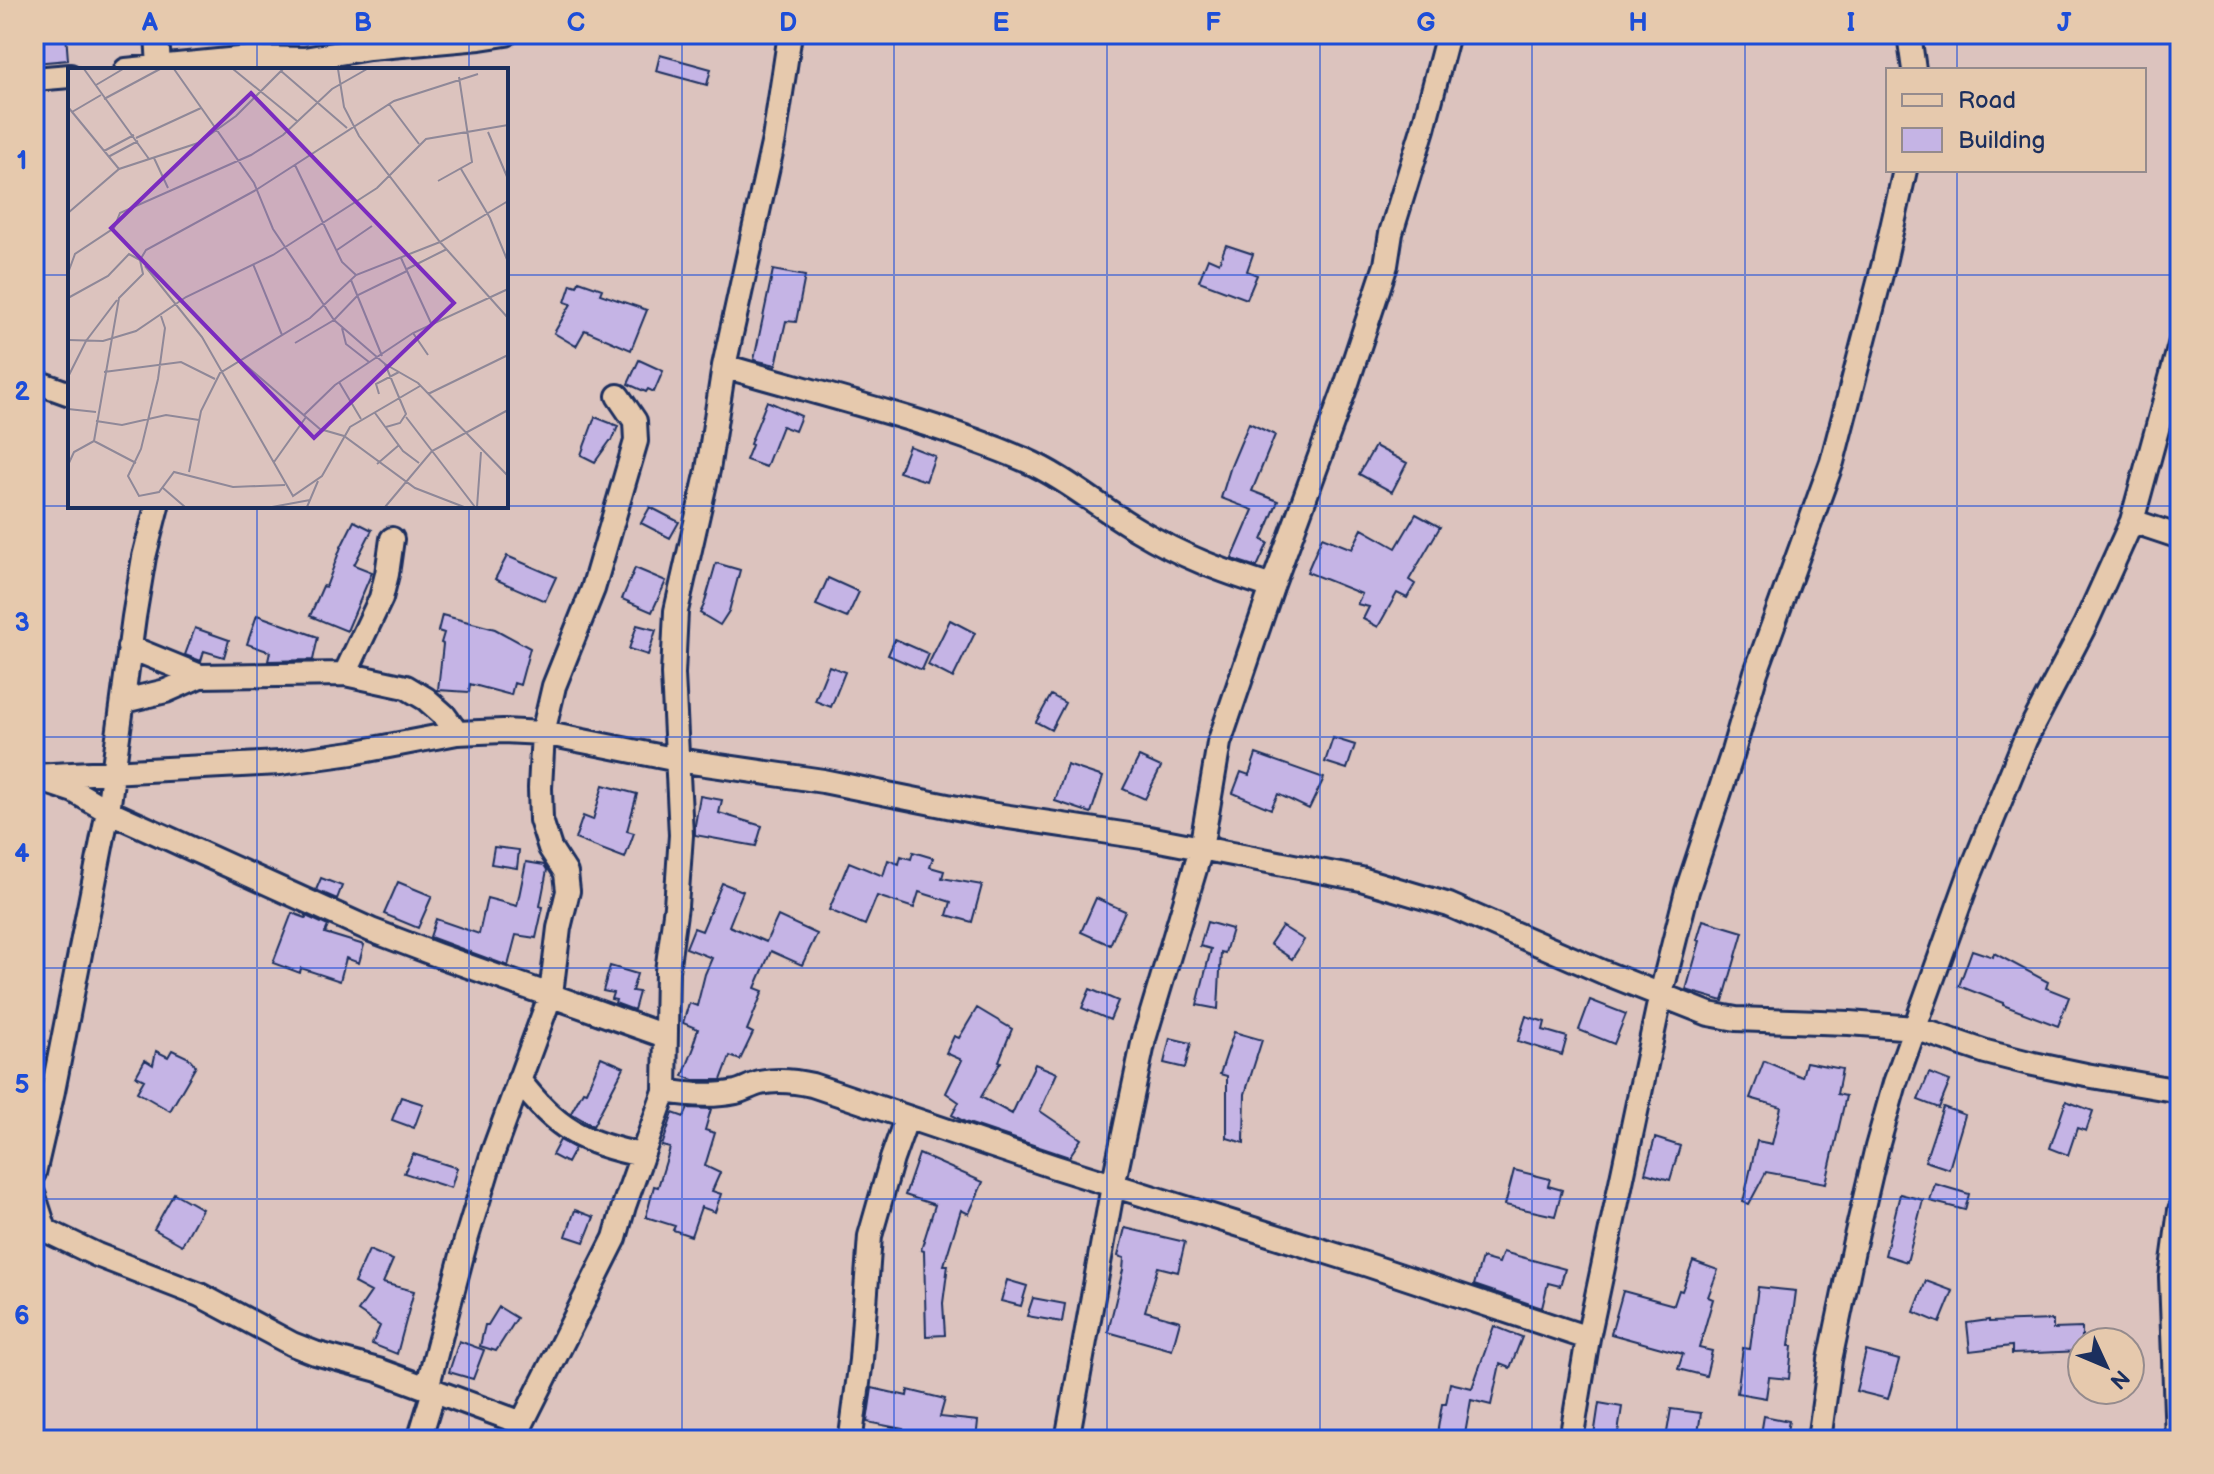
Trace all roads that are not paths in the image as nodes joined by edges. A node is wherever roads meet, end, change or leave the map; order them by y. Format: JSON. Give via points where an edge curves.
{"nodes":[{"id":1,"x":157,"y":34,"type":"edge"},
{"id":2,"x":506,"y":34,"type":"edge"},
{"id":3,"x":790,"y":34,"type":"edge"},
{"id":4,"x":1448,"y":34,"type":"edge"},
{"id":5,"x":1909,"y":34,"type":"edge"},
{"id":6,"x":171,"y":68,"type":"edge"},
{"id":7,"x":1914,"y":68,"type":"edge"},
{"id":8,"x":68,"y":76,"type":"edge"},
{"id":9,"x":34,"y":79,"type":"edge"},
{"id":10,"x":1905,"y":172,"type":"edge"},
{"id":11,"x":2180,"y":345,"type":"edge"},
{"id":12,"x":724,"y":366,"type":"junction"},
{"id":13,"x":34,"y":381,"type":"edge"},
{"id":14,"x":68,"y":393,"type":"edge"},
{"id":15,"x":618,"y":396,"type":"dead end"},
{"id":16,"x":156,"y":508,"type":"edge"},
{"id":17,"x":2132,"y":521,"type":"junction"},
{"id":18,"x":2180,"y":537,"type":"edge"},
{"id":19,"x":392,"y":539,"type":"dead end"},
{"id":20,"x":1272,"y":587,"type":"junction"},
{"id":21,"x":129,"y":647,"type":"junction"},
{"id":22,"x":345,"y":674,"type":"junction"},
{"id":23,"x":200,"y":676,"type":"junction"},
{"id":24,"x":124,"y":701,"type":"junction"},
{"id":25,"x":457,"y":733,"type":"junction"},
{"id":26,"x":543,"y":733,"type":"junction"},
{"id":27,"x":678,"y":760,"type":"junction"},
{"id":28,"x":114,"y":772,"type":"junction"},
{"id":29,"x":34,"y":777,"type":"edge"},
{"id":30,"x":108,"y":811,"type":"junction"},
{"id":31,"x":1201,"y":849,"type":"junction"},
{"id":32,"x":551,"y":994,"type":"junction"},
{"id":33,"x":1661,"y":994,"type":"junction"},
{"id":34,"x":1915,"y":1028,"type":"junction"},
{"id":35,"x":665,"y":1036,"type":"junction"},
{"id":36,"x":519,"y":1080,"type":"junction"},
{"id":37,"x":43,"y":1089,"type":"edge"},
{"id":38,"x":665,"y":1091,"type":"junction"},
{"id":39,"x":2180,"y":1091,"type":"edge"},
{"id":40,"x":907,"y":1117,"type":"junction"},
{"id":41,"x":642,"y":1155,"type":"junction"},
{"id":42,"x":34,"y":1173,"type":"edge"},
{"id":43,"x":1113,"y":1186,"type":"junction"},
{"id":44,"x":34,"y":1196,"type":"edge"},
{"id":45,"x":2180,"y":1210,"type":"edge"},
{"id":46,"x":39,"y":1232,"type":"edge"},
{"id":47,"x":1588,"y":1338,"type":"junction"},
{"id":48,"x":430,"y":1390,"type":"junction"},
{"id":49,"x":520,"y":1431,"type":"edge"},
{"id":50,"x":851,"y":1436,"type":"dead end"},
{"id":51,"x":419,"y":1440,"type":"edge"},
{"id":52,"x":1067,"y":1440,"type":"edge"},
{"id":53,"x":1571,"y":1440,"type":"edge"},
{"id":54,"x":1819,"y":1440,"type":"edge"},
{"id":55,"x":2177,"y":1440,"type":"edge"}],
"edges":[{"from":1,"to":6,"type":"street"},
{"from":2,"to":6,"type":"street","via":[[304,59],[249,58]]},
{"from":3,"to":12,"type":"street","via":[[774,139]]},
{"from":4,"to":20,"type":"street","via":[[1386,265]]},
{"from":5,"to":7,"type":"street"},
{"from":8,"to":9,"type":"street"},
{"from":10,"to":33,"type":"street","via":[[1832,462],[1756,672],[1687,891]]},
{"from":11,"to":17,"type":"street"},
{"from":12,"to":20,"type":"street","via":[[961,435],[1027,461],[1176,551]]},
{"from":12,"to":27,"type":"street","via":[[708,470],[676,611]]},
{"from":13,"to":14,"type":"street"},
{"from":15,"to":26,"type":"street","via":[[635,421],[636,441]]},
{"from":16,"to":21,"type":"street"},
{"from":17,"to":18,"type":"street"},
{"from":17,"to":34,"type":"street","via":[[2025,740]]},
{"from":19,"to":22,"type":"street","via":[[381,598]]},
{"from":20,"to":31,"type":"street","via":[[1219,743]]},
{"from":21,"to":23,"type":"street"},
{"from":21,"to":24,"type":"street"},
{"from":22,"to":23,"type":"street"},
{"from":22,"to":25,"type":"street","via":[[406,687],[444,715]]},
{"from":23,"to":24,"type":"street"},
{"from":24,"to":28,"type":"street"},
{"from":25,"to":26,"type":"street"},
{"from":25,"to":28,"type":"street","via":[[280,763]]},
{"from":26,"to":27,"type":"street"},
{"from":26,"to":32,"type":"street","via":[[541,820],[566,873],[568,891]]},
{"from":27,"to":31,"type":"street"},
{"from":27,"to":35,"type":"street","via":[[681,835]]},
{"from":28,"to":29,"type":"street"},
{"from":28,"to":30,"type":"street"},
{"from":29,"to":30,"type":"street"},
{"from":30,"to":32,"type":"street","via":[[371,930]]},
{"from":30,"to":37,"type":"street"},
{"from":31,"to":33,"type":"street","via":[[1409,892]]},
{"from":31,"to":43,"type":"street","via":[[1144,1039]]},
{"from":32,"to":35,"type":"street"},
{"from":32,"to":36,"type":"street"},
{"from":33,"to":34,"type":"street","via":[[1736,1019]]},
{"from":33,"to":47,"type":"street"},
{"from":34,"to":39,"type":"street","via":[[2029,1063]]},
{"from":34,"to":54,"type":"street","via":[[1867,1189],[1830,1360]]},
{"from":35,"to":38,"type":"street"},
{"from":36,"to":41,"type":"street","via":[[543,1111],[573,1134]]},
{"from":36,"to":48,"type":"street","via":[[466,1240]]},
{"from":37,"to":42,"type":"street"},
{"from":38,"to":40,"type":"street","via":[[714,1094],[790,1081]]},
{"from":38,"to":41,"type":"street"},
{"from":40,"to":43,"type":"street"},
{"from":40,"to":50,"type":"street","via":[[870,1236]]},
{"from":41,"to":49,"type":"street","via":[[615,1238]]},
{"from":43,"to":47,"type":"street"},
{"from":43,"to":52,"type":"street"},
{"from":44,"to":46,"type":"street"},
{"from":45,"to":55,"type":"street","via":[[2171,1277]]},
{"from":46,"to":48,"type":"street","via":[[200,1295],[292,1344]]},
{"from":47,"to":53,"type":"street"},
{"from":48,"to":49,"type":"street"},
{"from":48,"to":51,"type":"street"}]}
